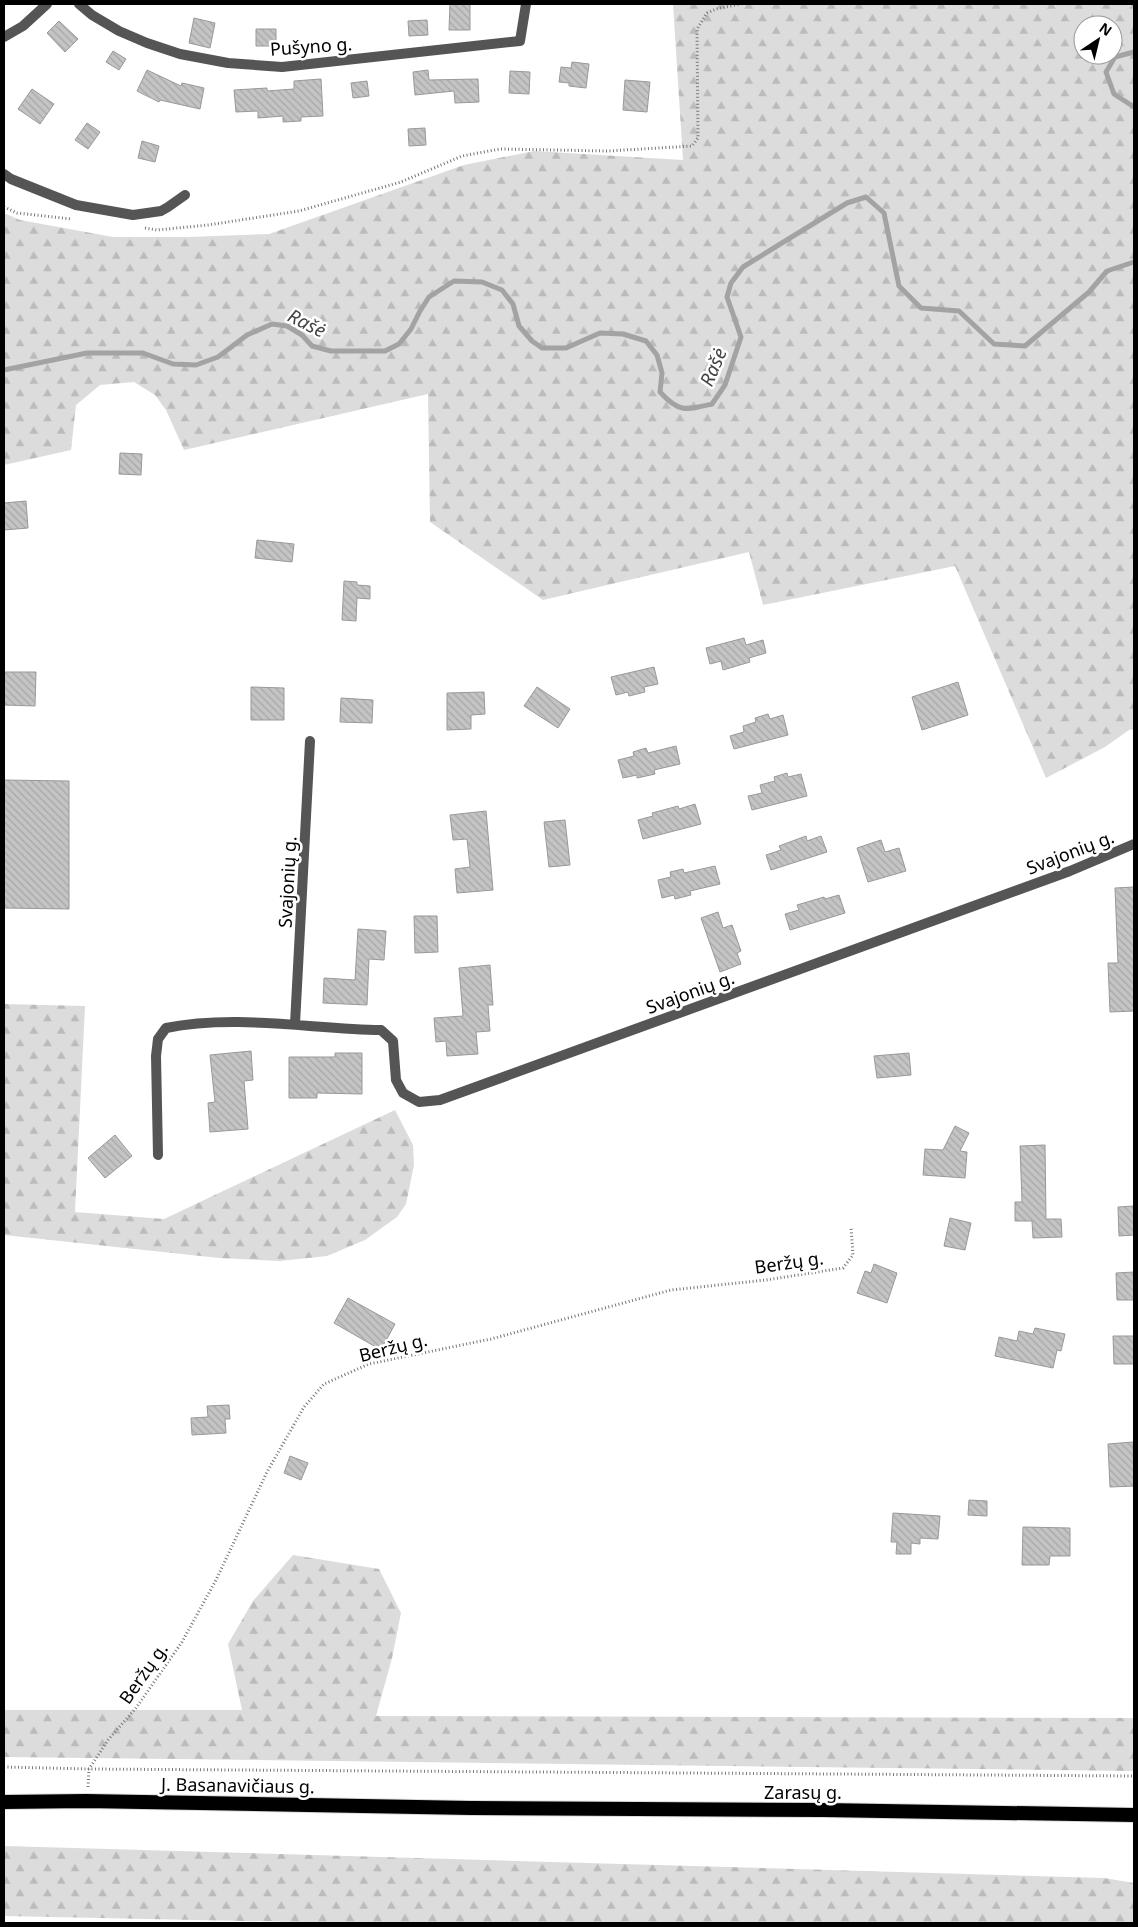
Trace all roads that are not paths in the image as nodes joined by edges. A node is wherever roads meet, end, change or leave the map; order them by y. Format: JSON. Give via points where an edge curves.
{"nodes":[{"id":1,"x":47,"y":4,"type":"edge"},
{"id":2,"x":79,"y":4,"type":"edge"},
{"id":3,"x":526,"y":4,"type":"edge"},
{"id":4,"x":4,"y":37,"type":"edge"},
{"id":5,"x":4,"y":174,"type":"edge"},
{"id":6,"x":185,"y":195,"type":"dead end"},
{"id":7,"x":310,"y":741,"type":"dead end"},
{"id":8,"x":1134,"y":844,"type":"edge"},
{"id":9,"x":295,"y":1024,"type":"junction"},
{"id":10,"x":158,"y":1155,"type":"dead end"},
{"id":11,"x":4,"y":1802,"type":"edge"},
{"id":12,"x":471,"y":1808,"type":"joint"},
{"id":13,"x":1134,"y":1815,"type":"edge"}],
"edges":[{"from":1,"to":4,"type":"street","via":[[23,26]]},
{"from":2,"to":3,"type":"street","name":"Pušyno g.","via":[[119,31],[180,54],[228,63],[282,67],[520,41]]},
{"from":5,"to":6,"type":"street","via":[[76,205],[133,215],[161,211]]},
{"from":7,"to":9,"type":"street","name":"Svajonių g."},
{"from":8,"to":9,"type":"street","name":"Svajonių g.","via":[[1042,881],[440,1100],[419,1102],[403,1093],[396,1080],[393,1041],[381,1030]]},
{"from":9,"to":10,"type":"street","name":"Svajonių g.","via":[[190,1023],[166,1028],[158,1039],[156,1056]]},
{"from":11,"to":12,"type":"highway","name":"J. Basanavičiaus g."},
{"from":12,"to":13,"type":"highway","name":"Zarasų g."}]}
